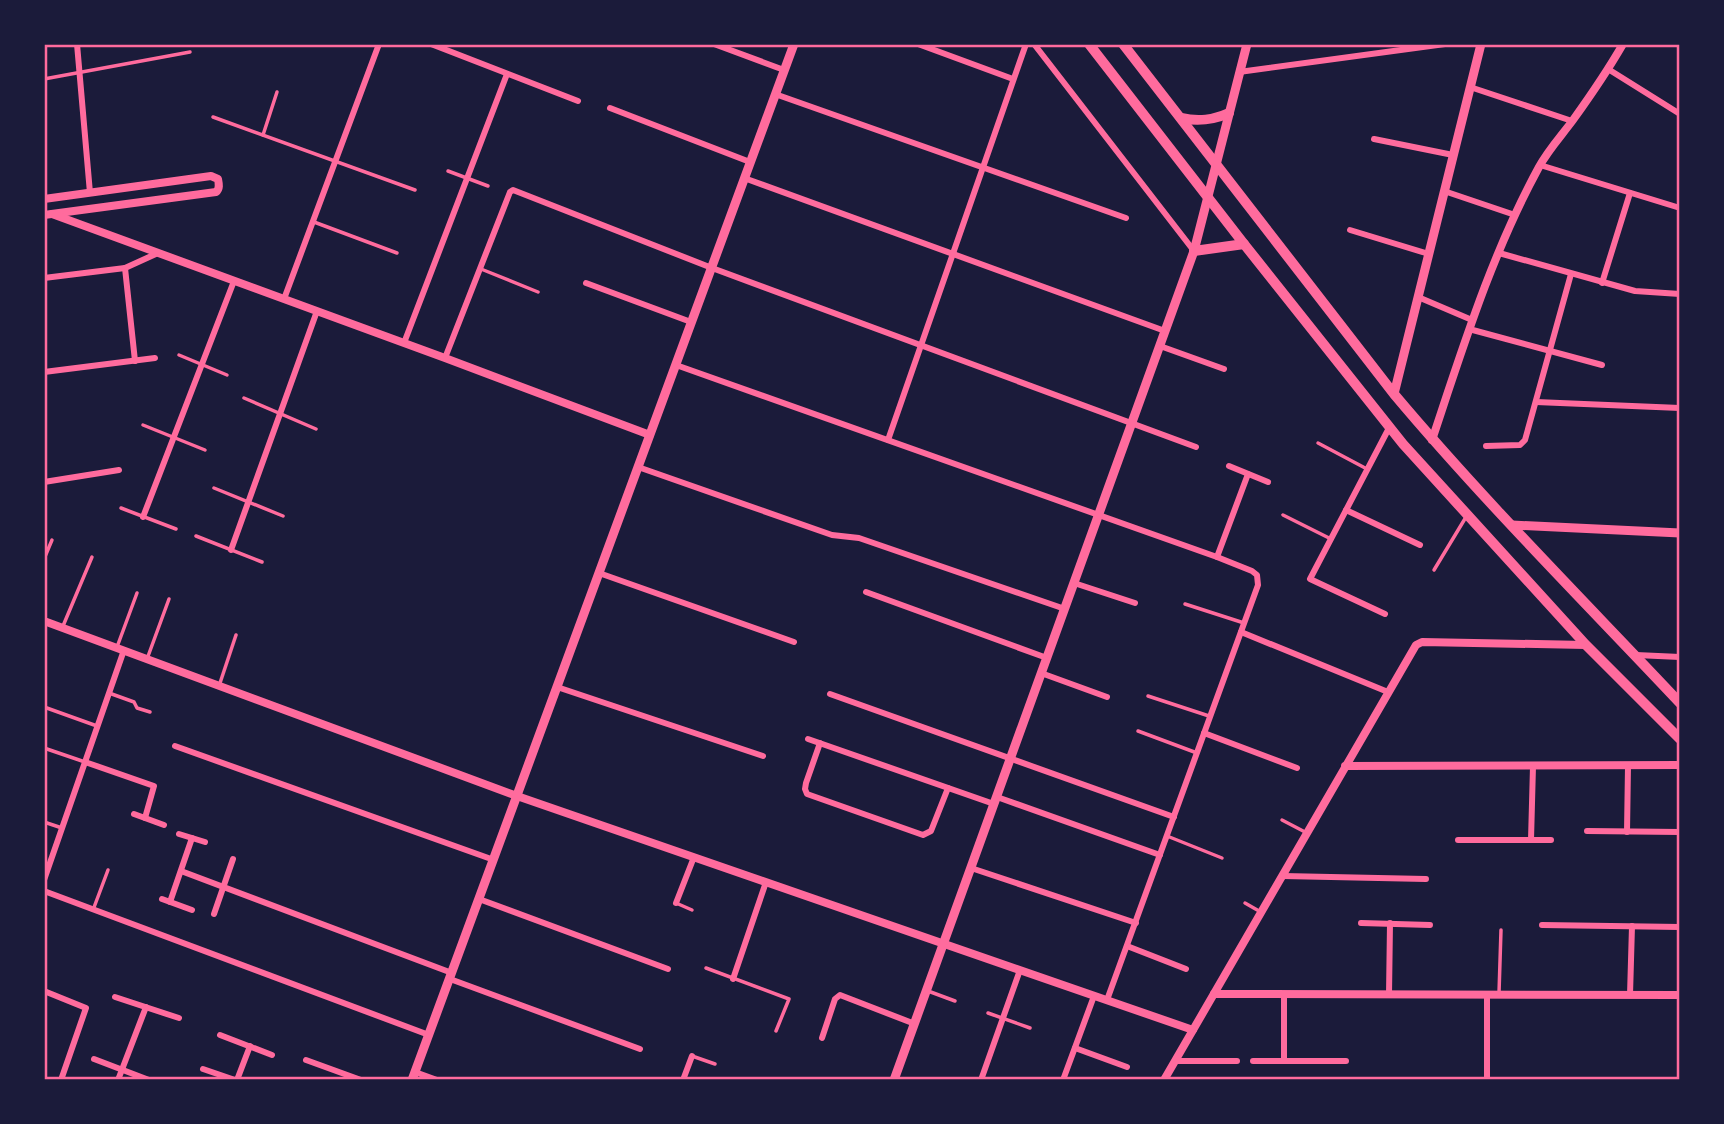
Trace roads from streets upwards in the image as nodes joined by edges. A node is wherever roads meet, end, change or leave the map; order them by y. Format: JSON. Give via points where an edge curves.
{"nodes":[{"id":1,"x":77,"y":44,"type":"edge"},
{"id":2,"x":379,"y":44,"type":"edge"},
{"id":3,"x":433,"y":44,"type":"edge"},
{"id":4,"x":714,"y":44,"type":"edge"},
{"id":5,"x":794,"y":44,"type":"edge"},
{"id":6,"x":918,"y":44,"type":"edge"},
{"id":7,"x":1026,"y":44,"type":"edge"},
{"id":8,"x":1034,"y":44,"type":"edge"},
{"id":9,"x":1089,"y":44,"type":"edge"},
{"id":10,"x":1123,"y":44,"type":"edge"},
{"id":11,"x":1247,"y":44,"type":"edge"},
{"id":12,"x":1445,"y":44,"type":"edge"},
{"id":13,"x":1481,"y":44,"type":"edge"},
{"id":14,"x":1623,"y":44,"type":"edge"},
{"id":15,"x":1608,"y":69,"type":"junction"},
{"id":16,"x":784,"y":70,"type":"junction"},
{"id":17,"x":1239,"y":72,"type":"junction"},
{"id":18,"x":507,"y":74,"type":"junction"},
{"id":19,"x":1013,"y":79,"type":"junction"},
{"id":20,"x":1470,"y":87,"type":"junction"},
{"id":21,"x":775,"y":94,"type":"junction"},
{"id":22,"x":578,"y":101,"type":"dead end"},
{"id":23,"x":610,"y":108,"type":"dead end"},
{"id":24,"x":1229,"y":113,"type":"junction"},
{"id":25,"x":1680,"y":114,"type":"edge"},
{"id":26,"x":1181,"y":118,"type":"junction"},
{"id":27,"x":1572,"y":121,"type":"junction"},
{"id":28,"x":1374,"y":139,"type":"dead end"},
{"id":29,"x":1453,"y":155,"type":"junction"},
{"id":30,"x":750,"y":162,"type":"junction"},
{"id":31,"x":1217,"y":164,"type":"junction"},
{"id":32,"x":1540,"y":165,"type":"junction"},
{"id":33,"x":983,"y":168,"type":"junction"},
{"id":34,"x":744,"y":178,"type":"junction"},
{"id":35,"x":1444,"y":191,"type":"junction"},
{"id":36,"x":90,"y":193,"type":"junction"},
{"id":37,"x":1630,"y":193,"type":"junction"},
{"id":38,"x":1208,"y":198,"type":"junction"},
{"id":39,"x":44,"y":199,"type":"edge"},
{"id":40,"x":1680,"y":208,"type":"edge"},
{"id":41,"x":75,"y":211,"type":"junction"},
{"id":42,"x":48,"y":215,"type":"edge"},
{"id":43,"x":1515,"y":215,"type":"junction"},
{"id":44,"x":1126,"y":218,"type":"dead end"},
{"id":45,"x":75,"y":223,"type":"junction"},
{"id":46,"x":1350,"y":230,"type":"dead end"},
{"id":47,"x":1244,"y":244,"type":"junction"},
{"id":48,"x":1194,"y":251,"type":"junction"},
{"id":49,"x":158,"y":253,"type":"junction"},
{"id":50,"x":1499,"y":253,"type":"junction"},
{"id":51,"x":953,"y":254,"type":"junction"},
{"id":52,"x":1429,"y":254,"type":"junction"},
{"id":53,"x":125,"y":268,"type":"junction"},
{"id":54,"x":712,"y":268,"type":"junction"},
{"id":55,"x":1570,"y":274,"type":"junction"},
{"id":56,"x":44,"y":278,"type":"edge"},
{"id":57,"x":234,"y":281,"type":"junction"},
{"id":58,"x":586,"y":283,"type":"dead end"},
{"id":59,"x":1602,"y":283,"type":"junction"},
{"id":60,"x":1680,"y":294,"type":"edge"},
{"id":61,"x":1418,"y":297,"type":"junction"},
{"id":62,"x":284,"y":299,"type":"junction"},
{"id":63,"x":317,"y":311,"type":"junction"},
{"id":64,"x":691,"y":322,"type":"junction"},
{"id":65,"x":1471,"y":324,"type":"junction"},
{"id":66,"x":1165,"y":331,"type":"junction"},
{"id":67,"x":404,"y":343,"type":"junction"},
{"id":68,"x":922,"y":344,"type":"junction"},
{"id":69,"x":1160,"y":345,"type":"junction"},
{"id":70,"x":1550,"y":351,"type":"junction"},
{"id":71,"x":155,"y":358,"type":"dead end"},
{"id":72,"x":445,"y":358,"type":"junction"},
{"id":73,"x":135,"y":361,"type":"junction"},
{"id":74,"x":676,"y":365,"type":"junction"},
{"id":75,"x":1602,"y":365,"type":"dead end"},
{"id":76,"x":1224,"y":369,"type":"dead end"},
{"id":77,"x":44,"y":372,"type":"edge"},
{"id":78,"x":1394,"y":394,"type":"junction"},
{"id":79,"x":1536,"y":402,"type":"junction"},
{"id":80,"x":1680,"y":408,"type":"edge"},
{"id":81,"x":1131,"y":424,"type":"junction"},
{"id":82,"x":1389,"y":428,"type":"junction"},
{"id":83,"x":650,"y":435,"type":"junction"},
{"id":84,"x":888,"y":440,"type":"junction"},
{"id":85,"x":1432,"y":440,"type":"junction"},
{"id":86,"x":1486,"y":446,"type":"dead end"},
{"id":87,"x":1196,"y":447,"type":"dead end"},
{"id":88,"x":1229,"y":466,"type":"dead end"},
{"id":89,"x":638,"y":467,"type":"junction"},
{"id":90,"x":119,"y":470,"type":"dead end"},
{"id":91,"x":1248,"y":474,"type":"junction"},
{"id":92,"x":44,"y":482,"type":"edge"},
{"id":93,"x":1268,"y":482,"type":"dead end"},
{"id":94,"x":1346,"y":510,"type":"junction"},
{"id":95,"x":1099,"y":515,"type":"junction"},
{"id":96,"x":143,"y":517,"type":"road end"},
{"id":97,"x":1512,"y":525,"type":"junction"},
{"id":98,"x":1680,"y":533,"type":"edge"},
{"id":99,"x":1420,"y":545,"type":"dead end"},
{"id":100,"x":231,"y":550,"type":"road end"},
{"id":101,"x":1217,"y":556,"type":"junction"},
{"id":102,"x":599,"y":573,"type":"junction"},
{"id":103,"x":1074,"y":583,"type":"junction"},
{"id":104,"x":866,"y":592,"type":"dead end"},
{"id":105,"x":1135,"y":603,"type":"dead end"},
{"id":106,"x":1065,"y":609,"type":"junction"},
{"id":107,"x":1385,"y":614,"type":"dead end"},
{"id":108,"x":44,"y":621,"type":"edge"},
{"id":109,"x":1241,"y":632,"type":"junction"},
{"id":110,"x":794,"y":642,"type":"dead end"},
{"id":111,"x":1586,"y":645,"type":"junction"},
{"id":112,"x":120,"y":649,"type":"junction"},
{"id":113,"x":1634,"y":655,"type":"junction"},
{"id":114,"x":1680,"y":657,"type":"edge"},
{"id":115,"x":1047,"y":658,"type":"junction"},
{"id":116,"x":1041,"y":673,"type":"junction"},
{"id":117,"x":557,"y":687,"type":"junction"},
{"id":118,"x":1388,"y":692,"type":"junction"},
{"id":119,"x":830,"y":694,"type":"dead end"},
{"id":120,"x":1107,"y":697,"type":"dead end"},
{"id":121,"x":1680,"y":703,"type":"edge"},
{"id":122,"x":1204,"y":733,"type":"junction"},
{"id":123,"x":808,"y":738,"type":"dead end"},
{"id":124,"x":1680,"y":739,"type":"edge"},
{"id":125,"x":820,"y":743,"type":"junction"},
{"id":126,"x":175,"y":746,"type":"dead end"},
{"id":127,"x":763,"y":756,"type":"dead end"},
{"id":128,"x":1010,"y":760,"type":"junction"},
{"id":129,"x":85,"y":762,"type":"junction"},
{"id":130,"x":1680,"y":765,"type":"edge"},
{"id":131,"x":1345,"y":766,"type":"junction"},
{"id":132,"x":1533,"y":766,"type":"junction"},
{"id":133,"x":1628,"y":766,"type":"junction"},
{"id":134,"x":1297,"y":768,"type":"dead end"},
{"id":135,"x":948,"y":788,"type":"junction"},
{"id":136,"x":517,"y":796,"type":"junction"},
{"id":137,"x":995,"y":801,"type":"junction"},
{"id":138,"x":134,"y":814,"type":"dead end"},
{"id":139,"x":1174,"y":817,"type":"junction"},
{"id":140,"x":145,"y":818,"type":"junction"},
{"id":141,"x":164,"y":825,"type":"dead end"},
{"id":142,"x":1587,"y":831,"type":"dead end"},
{"id":143,"x":1627,"y":832,"type":"junction"},
{"id":144,"x":1680,"y":832,"type":"edge"},
{"id":145,"x":179,"y":834,"type":"dead end"},
{"id":146,"x":192,"y":838,"type":"junction"},
{"id":147,"x":1458,"y":840,"type":"dead end"},
{"id":148,"x":1531,"y":840,"type":"junction"},
{"id":149,"x":1551,"y":840,"type":"dead end"},
{"id":150,"x":205,"y":842,"type":"dead end"},
{"id":151,"x":1160,"y":855,"type":"junction"},
{"id":152,"x":694,"y":857,"type":"junction"},
{"id":153,"x":233,"y":859,"type":"dead end"},
{"id":154,"x":494,"y":860,"type":"junction"},
{"id":155,"x":971,"y":868,"type":"junction"},
{"id":156,"x":181,"y":871,"type":"junction"},
{"id":157,"x":1283,"y":876,"type":"junction"},
{"id":158,"x":1426,"y":879,"type":"dead end"},
{"id":159,"x":44,"y":880,"type":"edge"},
{"id":160,"x":766,"y":882,"type":"junction"},
{"id":161,"x":223,"y":887,"type":"junction"},
{"id":162,"x":44,"y":891,"type":"edge"},
{"id":163,"x":162,"y":899,"type":"dead end"},
{"id":164,"x":479,"y":899,"type":"junction"},
{"id":165,"x":170,"y":902,"type":"junction"},
{"id":166,"x":676,"y":903,"type":"road end"},
{"id":167,"x":192,"y":910,"type":"dead end"},
{"id":168,"x":214,"y":914,"type":"dead end"},
{"id":169,"x":1136,"y":923,"type":"junction"},
{"id":170,"x":1361,"y":923,"type":"dead end"},
{"id":171,"x":1390,"y":923,"type":"junction"},
{"id":172,"x":1430,"y":925,"type":"dead end"},
{"id":173,"x":1542,"y":925,"type":"dead end"},
{"id":174,"x":1632,"y":926,"type":"junction"},
{"id":175,"x":1680,"y":927,"type":"edge"},
{"id":176,"x":944,"y":944,"type":"junction"},
{"id":177,"x":1127,"y":946,"type":"junction"},
{"id":178,"x":668,"y":969,"type":"dead end"},
{"id":179,"x":1186,"y":969,"type":"dead end"},
{"id":180,"x":1020,"y":970,"type":"junction"},
{"id":181,"x":451,"y":976,"type":"junction"},
{"id":182,"x":733,"y":979,"type":"road end"},
{"id":183,"x":44,"y":992,"type":"edge"},
{"id":184,"x":1214,"y":994,"type":"junction"},
{"id":185,"x":1284,"y":994,"type":"junction"},
{"id":186,"x":1389,"y":995,"type":"junction"},
{"id":187,"x":1487,"y":995,"type":"junction"},
{"id":188,"x":1630,"y":995,"type":"junction"},
{"id":189,"x":1680,"y":995,"type":"edge"},
{"id":190,"x":1094,"y":996,"type":"junction"},
{"id":191,"x":116,"y":997,"type":"dead end"},
{"id":192,"x":1108,"y":1000,"type":"junction"},
{"id":193,"x":146,"y":1007,"type":"junction"},
{"id":194,"x":179,"y":1018,"type":"dead end"},
{"id":195,"x":915,"y":1024,"type":"junction"},
{"id":196,"x":1193,"y":1030,"type":"junction"},
{"id":197,"x":220,"y":1035,"type":"dead end"},
{"id":198,"x":429,"y":1035,"type":"junction"},
{"id":199,"x":821,"y":1038,"type":"dead end"},
{"id":200,"x":250,"y":1046,"type":"junction"},
{"id":201,"x":1075,"y":1048,"type":"junction"},
{"id":202,"x":640,"y":1049,"type":"dead end"},
{"id":203,"x":272,"y":1055,"type":"dead end"},
{"id":204,"x":692,"y":1056,"type":"road end"},
{"id":205,"x":94,"y":1059,"type":"dead end"},
{"id":206,"x":306,"y":1060,"type":"dead end"},
{"id":207,"x":1175,"y":1061,"type":"junction"},
{"id":208,"x":1237,"y":1061,"type":"dead end"},
{"id":209,"x":1253,"y":1061,"type":"dead end"},
{"id":210,"x":1284,"y":1061,"type":"junction"},
{"id":211,"x":1346,"y":1061,"type":"dead end"},
{"id":212,"x":1127,"y":1067,"type":"dead end"},
{"id":213,"x":203,"y":1069,"type":"dead end"},
{"id":214,"x":122,"y":1070,"type":"junction"},
{"id":215,"x":414,"y":1076,"type":"edge"},
{"id":216,"x":61,"y":1080,"type":"edge"},
{"id":217,"x":118,"y":1080,"type":"edge"},
{"id":218,"x":149,"y":1080,"type":"edge"},
{"id":219,"x":236,"y":1080,"type":"edge"},
{"id":220,"x":361,"y":1080,"type":"edge"},
{"id":221,"x":437,"y":1080,"type":"edge"},
{"id":222,"x":684,"y":1080,"type":"edge"},
{"id":223,"x":894,"y":1080,"type":"edge"},
{"id":224,"x":981,"y":1080,"type":"edge"},
{"id":225,"x":1063,"y":1080,"type":"edge"},
{"id":226,"x":1164,"y":1080,"type":"edge"},
{"id":227,"x":1487,"y":1080,"type":"edge"}],
"edges":[{"from":1,"to":36,"type":"street"},
{"from":2,"to":62,"type":"street"},
{"from":3,"to":18,"type":"street"},
{"from":4,"to":16,"type":"street"},
{"from":5,"to":16,"type":"main road"},
{"from":6,"to":19,"type":"street"},
{"from":7,"to":19,"type":"street"},
{"from":8,"to":48,"type":"street"},
{"from":9,"to":38,"type":"main road"},
{"from":10,"to":26,"type":"main road"},
{"from":11,"to":17,"type":"main road"},
{"from":12,"to":17,"type":"street"},
{"from":13,"to":20,"type":"main road"},
{"from":14,"to":15,"type":"street"},
{"from":15,"to":25,"type":"street"},
{"from":15,"to":27,"type":"street"},
{"from":16,"to":21,"type":"main road"},
{"from":17,"to":24,"type":"main road"},
{"from":18,"to":22,"type":"street"},
{"from":18,"to":67,"type":"street"},
{"from":19,"to":33,"type":"street"},
{"from":20,"to":27,"type":"street"},
{"from":20,"to":29,"type":"main road"},
{"from":21,"to":30,"type":"main road"},
{"from":21,"to":33,"type":"street"},
{"from":23,"to":30,"type":"street"},
{"from":24,"to":26,"type":"main road","via":[[1204,121]]},
{"from":24,"to":31,"type":"main road"},
{"from":26,"to":31,"type":"main road"},
{"from":27,"to":32,"type":"street"},
{"from":28,"to":29,"type":"street"},
{"from":29,"to":35,"type":"main road"},
{"from":30,"to":34,"type":"main road"},
{"from":31,"to":38,"type":"main road"},
{"from":31,"to":78,"type":"main road"},
{"from":32,"to":37,"type":"street"},
{"from":32,"to":43,"type":"street"},
{"from":33,"to":44,"type":"street"},
{"from":33,"to":51,"type":"street"},
{"from":34,"to":51,"type":"street"},
{"from":34,"to":54,"type":"main road"},
{"from":35,"to":43,"type":"street"},
{"from":35,"to":52,"type":"main road"},
{"from":36,"to":39,"type":"street"},
{"from":36,"to":41,"type":"street","via":[[211,176],[219,184],[216,192]]},
{"from":37,"to":40,"type":"street"},
{"from":37,"to":59,"type":"street"},
{"from":38,"to":47,"type":"main road"},
{"from":38,"to":48,"type":"main road"},
{"from":41,"to":42,"type":"street"},
{"from":41,"to":45,"type":"street"},
{"from":42,"to":45,"type":"street"},
{"from":43,"to":50,"type":"street"},
{"from":45,"to":49,"type":"street"},
{"from":46,"to":52,"type":"street"},
{"from":47,"to":48,"type":"main road"},
{"from":47,"to":82,"type":"main road"},
{"from":48,"to":66,"type":"main road"},
{"from":49,"to":53,"type":"street"},
{"from":49,"to":57,"type":"street"},
{"from":50,"to":55,"type":"street"},
{"from":50,"to":65,"type":"street"},
{"from":51,"to":66,"type":"street"},
{"from":51,"to":68,"type":"street"},
{"from":52,"to":61,"type":"main road"},
{"from":53,"to":56,"type":"street"},
{"from":53,"to":73,"type":"street"},
{"from":54,"to":64,"type":"main road"},
{"from":54,"to":68,"type":"street"},
{"from":54,"to":72,"type":"street","via":[[511,190]]},
{"from":55,"to":59,"type":"street"},
{"from":55,"to":70,"type":"street"},
{"from":57,"to":62,"type":"street"},
{"from":57,"to":96,"type":"street"},
{"from":58,"to":64,"type":"street"},
{"from":59,"to":60,"type":"street","via":[[1635,292]]},
{"from":61,"to":65,"type":"street"},
{"from":61,"to":78,"type":"main road"},
{"from":62,"to":63,"type":"street"},
{"from":63,"to":67,"type":"street"},
{"from":63,"to":100,"type":"street"},
{"from":64,"to":74,"type":"main road"},
{"from":65,"to":70,"type":"street"},
{"from":65,"to":85,"type":"street"},
{"from":66,"to":69,"type":"main road"},
{"from":67,"to":72,"type":"street"},
{"from":68,"to":81,"type":"street"},
{"from":68,"to":84,"type":"street"},
{"from":69,"to":76,"type":"street"},
{"from":69,"to":81,"type":"main road"},
{"from":70,"to":75,"type":"street"},
{"from":70,"to":79,"type":"street"},
{"from":71,"to":73,"type":"street"},
{"from":72,"to":83,"type":"street"},
{"from":73,"to":77,"type":"street"},
{"from":74,"to":83,"type":"main road"},
{"from":74,"to":84,"type":"street"},
{"from":78,"to":85,"type":"main road"},
{"from":79,"to":80,"type":"street"},
{"from":79,"to":86,"type":"street","via":[[1523,443]]},
{"from":81,"to":87,"type":"street"},
{"from":81,"to":95,"type":"main road"},
{"from":82,"to":94,"type":"street"},
{"from":82,"to":111,"type":"main road"},
{"from":83,"to":89,"type":"main road"},
{"from":84,"to":95,"type":"street"},
{"from":85,"to":97,"type":"main road"},
{"from":88,"to":91,"type":"street"},
{"from":89,"to":102,"type":"main road"},
{"from":89,"to":106,"type":"street"},
{"from":90,"to":92,"type":"street"},
{"from":91,"to":93,"type":"street"},
{"from":91,"to":101,"type":"street"},
{"from":94,"to":99,"type":"street"},
{"from":94,"to":107,"type":"street","via":[[1310,579]]},
{"from":95,"to":101,"type":"street"},
{"from":95,"to":103,"type":"main road"},
{"from":97,"to":98,"type":"main road"},
{"from":97,"to":113,"type":"main road"},
{"from":101,"to":109,"type":"street","via":[[1257,576]]},
{"from":102,"to":110,"type":"street"},
{"from":102,"to":117,"type":"main road"},
{"from":103,"to":105,"type":"street"},
{"from":103,"to":106,"type":"main road"},
{"from":104,"to":115,"type":"street"},
{"from":106,"to":115,"type":"main road"},
{"from":108,"to":112,"type":"street"},
{"from":109,"to":118,"type":"street"},
{"from":109,"to":122,"type":"street"},
{"from":111,"to":118,"type":"street","via":[[1422,642]]},
{"from":111,"to":124,"type":"main road"},
{"from":112,"to":129,"type":"street"},
{"from":112,"to":136,"type":"street"},
{"from":113,"to":114,"type":"street"},
{"from":113,"to":121,"type":"main road"},
{"from":115,"to":116,"type":"main road"},
{"from":116,"to":120,"type":"street"},
{"from":116,"to":128,"type":"main road"},
{"from":117,"to":127,"type":"street"},
{"from":117,"to":136,"type":"main road"},
{"from":118,"to":131,"type":"street"},
{"from":119,"to":128,"type":"street"},
{"from":122,"to":134,"type":"street"},
{"from":122,"to":139,"type":"street"},
{"from":123,"to":125,"type":"street"},
{"from":125,"to":135,"type":"street"},
{"from":125,"to":135,"type":"street","via":[[806,783],[807,794],[923,835],[931,831]]},
{"from":126,"to":154,"type":"street"},
{"from":128,"to":137,"type":"main road"},
{"from":128,"to":139,"type":"street"},
{"from":129,"to":140,"type":"street","via":[[154,786]]},
{"from":129,"to":159,"type":"street"},
{"from":130,"to":133,"type":"street"},
{"from":131,"to":132,"type":"street"},
{"from":131,"to":157,"type":"street"},
{"from":132,"to":133,"type":"street"},
{"from":132,"to":148,"type":"street"},
{"from":133,"to":143,"type":"street"},
{"from":135,"to":137,"type":"street"},
{"from":136,"to":152,"type":"street"},
{"from":136,"to":154,"type":"main road"},
{"from":137,"to":151,"type":"street"},
{"from":137,"to":155,"type":"main road"},
{"from":138,"to":140,"type":"street"},
{"from":139,"to":151,"type":"street"},
{"from":140,"to":141,"type":"street"},
{"from":142,"to":143,"type":"street"},
{"from":143,"to":144,"type":"street"},
{"from":145,"to":146,"type":"street"},
{"from":146,"to":150,"type":"street"},
{"from":146,"to":156,"type":"street"},
{"from":147,"to":148,"type":"street"},
{"from":148,"to":149,"type":"street"},
{"from":151,"to":169,"type":"street"},
{"from":152,"to":160,"type":"street"},
{"from":152,"to":166,"type":"street"},
{"from":153,"to":161,"type":"street"},
{"from":154,"to":164,"type":"main road"},
{"from":155,"to":169,"type":"street"},
{"from":155,"to":176,"type":"main road"},
{"from":156,"to":161,"type":"street"},
{"from":156,"to":165,"type":"street"},
{"from":157,"to":158,"type":"street"},
{"from":157,"to":184,"type":"street"},
{"from":160,"to":176,"type":"street"},
{"from":160,"to":182,"type":"street"},
{"from":161,"to":168,"type":"street"},
{"from":161,"to":181,"type":"street"},
{"from":162,"to":198,"type":"street"},
{"from":163,"to":165,"type":"street"},
{"from":164,"to":178,"type":"street"},
{"from":164,"to":181,"type":"main road"},
{"from":165,"to":167,"type":"street"},
{"from":169,"to":177,"type":"street"},
{"from":170,"to":171,"type":"street"},
{"from":171,"to":172,"type":"street"},
{"from":171,"to":186,"type":"street"},
{"from":173,"to":174,"type":"street"},
{"from":174,"to":175,"type":"street"},
{"from":174,"to":188,"type":"street"},
{"from":176,"to":180,"type":"street"},
{"from":176,"to":195,"type":"main road"},
{"from":177,"to":179,"type":"street"},
{"from":177,"to":192,"type":"street"},
{"from":180,"to":190,"type":"street"},
{"from":180,"to":224,"type":"street"},
{"from":181,"to":198,"type":"main road"},
{"from":181,"to":202,"type":"street"},
{"from":183,"to":216,"type":"street","via":[[86,1008]]},
{"from":184,"to":185,"type":"street"},
{"from":184,"to":196,"type":"street"},
{"from":185,"to":186,"type":"street"},
{"from":185,"to":210,"type":"street"},
{"from":186,"to":187,"type":"street"},
{"from":187,"to":188,"type":"street"},
{"from":187,"to":227,"type":"street"},
{"from":188,"to":189,"type":"street"},
{"from":190,"to":192,"type":"street"},
{"from":190,"to":201,"type":"street"},
{"from":191,"to":193,"type":"street"},
{"from":192,"to":196,"type":"street"},
{"from":193,"to":194,"type":"street"},
{"from":193,"to":214,"type":"street"},
{"from":195,"to":199,"type":"street","via":[[840,995]]},
{"from":195,"to":223,"type":"main road"},
{"from":196,"to":207,"type":"street"},
{"from":197,"to":200,"type":"street"},
{"from":198,"to":215,"type":"main road"},
{"from":200,"to":203,"type":"street"},
{"from":200,"to":219,"type":"street"},
{"from":201,"to":212,"type":"street"},
{"from":201,"to":225,"type":"street"},
{"from":204,"to":222,"type":"street"},
{"from":205,"to":214,"type":"street"},
{"from":206,"to":220,"type":"street"},
{"from":207,"to":208,"type":"street"},
{"from":207,"to":226,"type":"street"},
{"from":209,"to":210,"type":"street"},
{"from":210,"to":211,"type":"street"},
{"from":213,"to":219,"type":"street"},
{"from":214,"to":217,"type":"street"},
{"from":214,"to":218,"type":"street"},
{"from":215,"to":221,"type":"street"}]}
